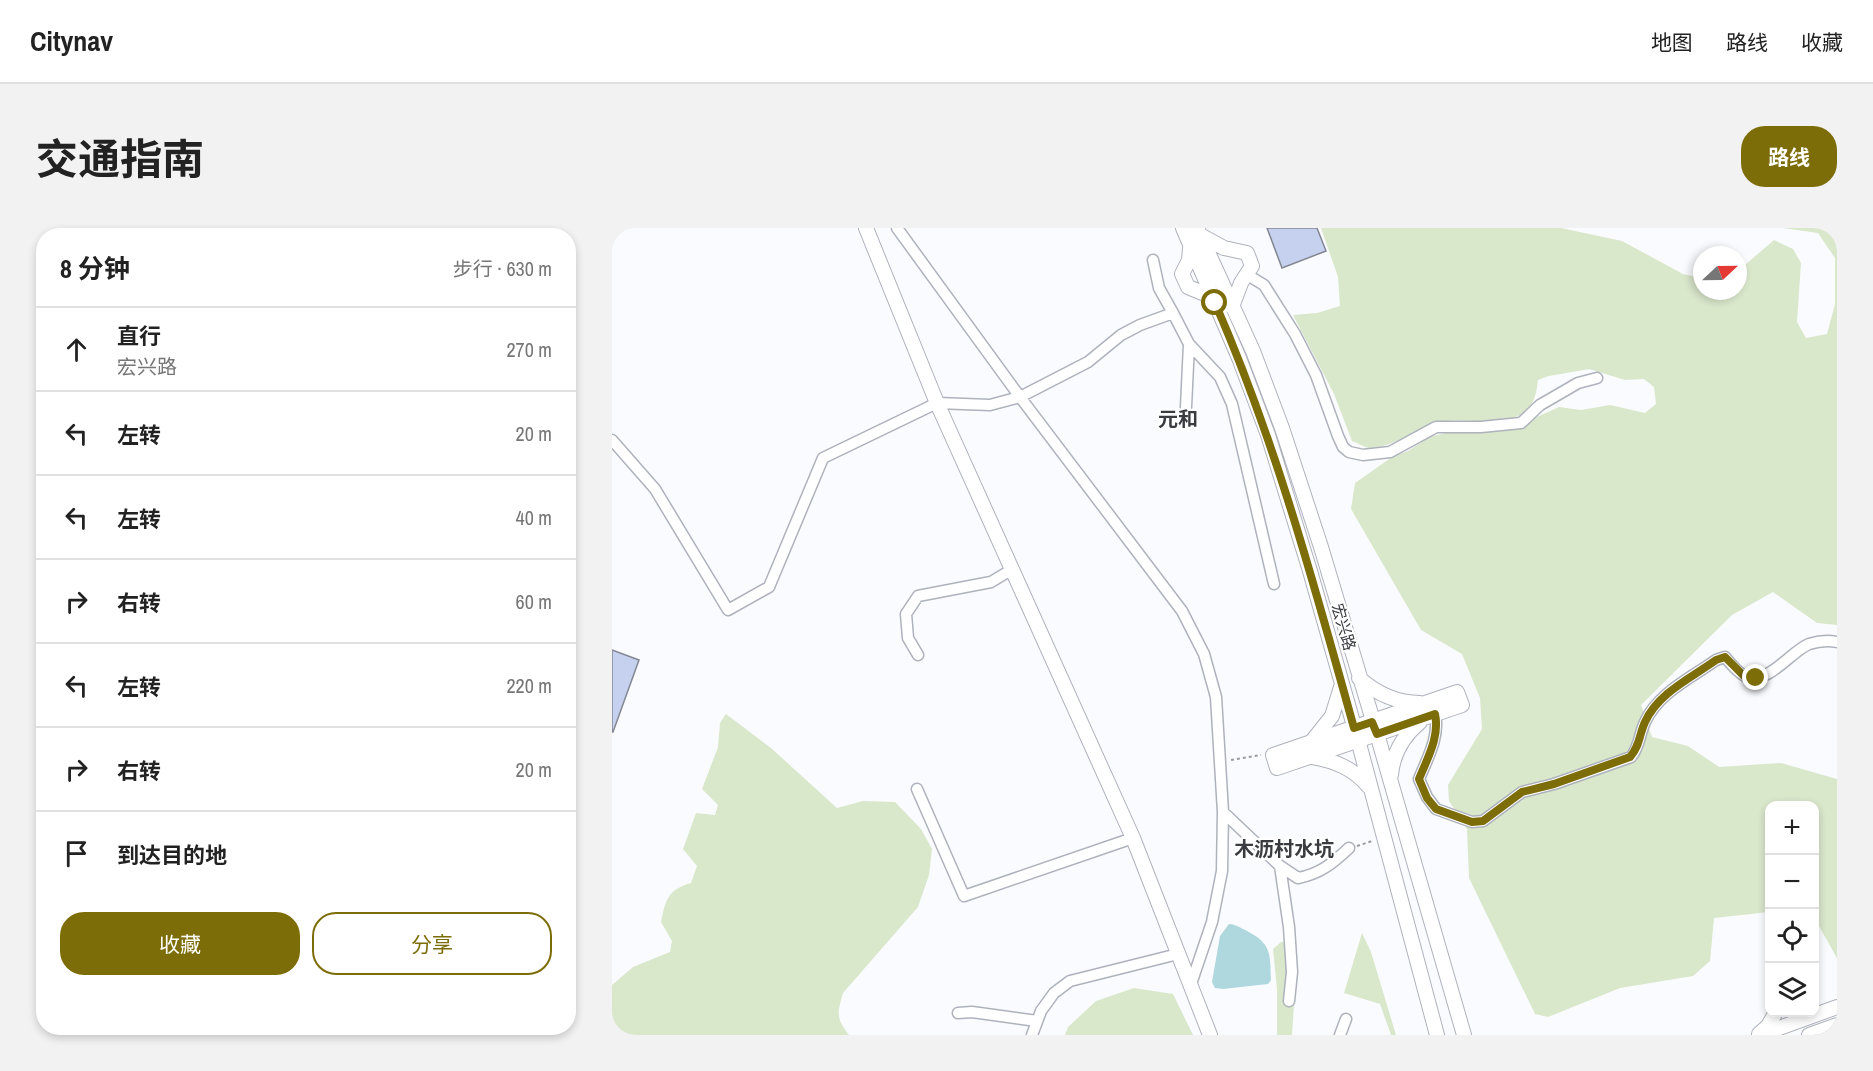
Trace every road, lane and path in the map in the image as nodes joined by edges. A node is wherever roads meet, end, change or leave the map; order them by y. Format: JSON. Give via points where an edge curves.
{"nodes":[{"id":1,"x":866,"y":228,"type":"edge"},
{"id":2,"x":897,"y":228,"type":"edge"},
{"id":3,"x":1183,"y":228,"type":"edge"},
{"id":4,"x":1196,"y":235,"type":"edge"},
{"id":5,"x":1153,"y":260,"type":"dead end"},
{"id":6,"x":1246,"y":274,"type":"junction"},
{"id":7,"x":1215,"y":303,"type":"junction"},
{"id":8,"x":1232,"y":307,"type":"junction"},
{"id":9,"x":1173,"y":313,"type":"junction"},
{"id":10,"x":1189,"y":344,"type":"junction"},
{"id":11,"x":1597,"y":378,"type":"dead end"},
{"id":12,"x":1020,"y":397,"type":"junction"},
{"id":13,"x":937,"y":403,"type":"junction"},
{"id":14,"x":1186,"y":407,"type":"dead end"},
{"id":15,"x":612,"y":440,"type":"edge"},
{"id":16,"x":1011,"y":570,"type":"junction"},
{"id":17,"x":1274,"y":584,"type":"dead end"},
{"id":18,"x":1837,"y":642,"type":"edge"},
{"id":19,"x":918,"y":655,"type":"dead end"},
{"id":20,"x":1359,"y":678,"type":"junction"},
{"id":21,"x":1342,"y":685,"type":"junction"},
{"id":22,"x":1431,"y":711,"type":"junction"},
{"id":23,"x":1375,"y":728,"type":"junction"},
{"id":24,"x":1356,"y":734,"type":"junction"},
{"id":25,"x":1310,"y":750,"type":"junction"},
{"id":26,"x":1273,"y":755,"type":"joint"},
{"id":27,"x":1220,"y":765,"type":"junction"},
{"id":28,"x":1391,"y":783,"type":"junction"},
{"id":29,"x":1370,"y":788,"type":"junction"},
{"id":30,"x":917,"y":789,"type":"dead end"},
{"id":31,"x":1223,"y":812,"type":"junction"},
{"id":32,"x":1383,"y":837,"type":"junction"},
{"id":33,"x":1133,"y":838,"type":"junction"},
{"id":34,"x":1349,"y":848,"type":"joint"},
{"id":35,"x":1280,"y":866,"type":"junction"},
{"id":36,"x":1178,"y":954,"type":"junction"},
{"id":37,"x":1191,"y":984,"type":"junction"},
{"id":38,"x":1289,"y":1001,"type":"dead end"},
{"id":39,"x":1819,"y":1005,"type":"edge"},
{"id":40,"x":1836,"y":1007,"type":"edge"},
{"id":41,"x":958,"y":1013,"type":"dead end"},
{"id":42,"x":1773,"y":1017,"type":"edge"},
{"id":43,"x":1346,"y":1019,"type":"dead end"},
{"id":44,"x":1037,"y":1021,"type":"junction"},
{"id":45,"x":1837,"y":1025,"type":"edge"},
{"id":46,"x":1837,"y":1030,"type":"edge"},
{"id":47,"x":1032,"y":1035,"type":"edge"},
{"id":48,"x":1210,"y":1035,"type":"edge"},
{"id":49,"x":1340,"y":1035,"type":"edge"},
{"id":50,"x":1437,"y":1035,"type":"edge"},
{"id":51,"x":1464,"y":1035,"type":"edge"},
{"id":52,"x":1759,"y":1035,"type":"edge"},
{"id":53,"x":1809,"y":1035,"type":"edge"},
{"id":54,"x":1833,"y":1035,"type":"edge"}],
"edges":[{"from":1,"to":13,"type":"street"},
{"from":2,"to":12,"type":"street"},
{"from":3,"to":4,"type":"street","name":"宏兴路"},
{"from":4,"to":6,"type":"street","via":[[1247,253],[1252,266]]},
{"from":4,"to":7,"type":"street","name":"宏兴路"},
{"from":4,"to":7,"type":"street","via":[[1182,274],[1188,287]]},
{"from":4,"to":8,"type":"street","name":"宏兴路"},
{"from":5,"to":9,"type":"street","via":[[1159,288]]},
{"from":6,"to":8,"type":"street"},
{"from":6,"to":11,"type":"street","via":[[1264,285],[1295,334],[1316,375],[1343,447],[1349,452],[1390,452],[1436,427],[1521,423],[1540,405],[1578,383]]},
{"from":7,"to":21,"type":"street","name":"宏兴路","via":[[1268,435]]},
{"from":8,"to":20,"type":"street","name":"宏兴路","via":[[1282,428]]},
{"from":9,"to":10,"type":"street"},
{"from":9,"to":12,"type":"street","via":[[1121,335],[1088,362]]},
{"from":10,"to":14,"type":"street"},
{"from":10,"to":17,"type":"street","via":[[1220,377],[1232,404]]},
{"from":12,"to":13,"type":"street","via":[[990,405]]},
{"from":12,"to":27,"type":"street","via":[[1182,611],[1204,654],[1216,697]]},
{"from":13,"to":15,"type":"street","via":[[823,458],[769,587],[728,610],[655,489]]},
{"from":13,"to":16,"type":"street"},
{"from":16,"to":19,"type":"street","via":[[991,582],[918,596],[906,614],[908,638]]},
{"from":16,"to":33,"type":"street"},
{"from":18,"to":22,"type":"street","via":[[1824,640],[1807,645],[1771,672],[1756,678],[1744,676],[1725,657],[1716,660],[1661,697],[1630,757],[1522,792],[1483,821],[1472,822],[1436,809],[1427,798],[1419,779],[1436,735],[1437,724]]},
{"from":20,"to":22,"type":"street","via":[[1375,691]]},
{"from":20,"to":23,"type":"street","name":"宏兴路"},
{"from":21,"to":24,"type":"street","name":"宏兴路"},
{"from":21,"to":25,"type":"street","via":[[1332,716]]},
{"from":22,"to":23,"type":"street"},
{"from":22,"to":28,"type":"street","via":[[1402,741],[1393,761]]},
{"from":23,"to":24,"type":"street"},
{"from":23,"to":28,"type":"street","name":"宏兴路"},
{"from":24,"to":25,"type":"street"},
{"from":24,"to":29,"type":"street","name":"宏兴路"},
{"from":25,"to":26,"type":"street","via":[[1277,768]]},
{"from":25,"to":29,"type":"street","via":[[1357,774]]},
{"from":26,"to":27,"type":"path","via":[[1236,758]]},
{"from":27,"to":31,"type":"street"},
{"from":28,"to":51,"type":"street","name":"宏兴路"},
{"from":29,"to":32,"type":"street","name":"宏兴路"},
{"from":30,"to":33,"type":"street","via":[[964,896]]},
{"from":31,"to":35,"type":"street"},
{"from":31,"to":37,"type":"street","via":[[1222,871],[1212,922]]},
{"from":32,"to":34,"type":"path"},
{"from":32,"to":50,"type":"street","name":"宏兴路"},
{"from":33,"to":36,"type":"street"},
{"from":34,"to":35,"type":"street","via":[[1328,868],[1309,876],[1298,878]]},
{"from":35,"to":38,"type":"street","via":[[1289,927]]},
{"from":36,"to":37,"type":"street"},
{"from":36,"to":44,"type":"street","via":[[1070,981],[1054,993]]},
{"from":37,"to":48,"type":"street"},
{"from":39,"to":40,"type":"street"},
{"from":40,"to":52,"type":"street"},
{"from":41,"to":44,"type":"street"},
{"from":42,"to":52,"type":"street"},
{"from":43,"to":49,"type":"street"},
{"from":44,"to":47,"type":"street"},
{"from":45,"to":53,"type":"street"},
{"from":46,"to":54,"type":"street"}]}
